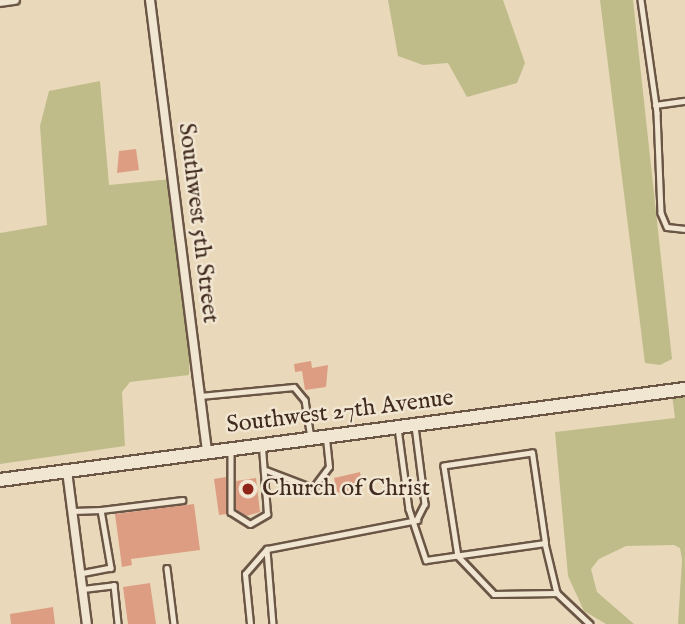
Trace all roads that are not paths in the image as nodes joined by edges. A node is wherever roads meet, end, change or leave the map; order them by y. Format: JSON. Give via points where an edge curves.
{"nodes":[{"id":1,"x":15,"y":0,"type":"edge"},
{"id":2,"x":150,"y":0,"type":"edge"},
{"id":3,"x":641,"y":0,"type":"edge"},
{"id":4,"x":0,"y":2,"type":"edge"},
{"id":5,"x":685,"y":101,"type":"edge"},
{"id":6,"x":655,"y":105,"type":"junction"},
{"id":7,"x":685,"y":229,"type":"edge"},
{"id":8,"x":685,"y":389,"type":"edge"},
{"id":9,"x":200,"y":396,"type":"junction"},
{"id":10,"x":415,"y":424,"type":"junction"},
{"id":11,"x":398,"y":427,"type":"junction"},
{"id":12,"x":326,"y":436,"type":"junction"},
{"id":13,"x":311,"y":438,"type":"junction"},
{"id":14,"x":261,"y":443,"type":"junction"},
{"id":15,"x":231,"y":447,"type":"junction"},
{"id":16,"x":207,"y":450,"type":"junction"},
{"id":17,"x":265,"y":470,"type":"junction"},
{"id":18,"x":67,"y":471,"type":"junction"},
{"id":19,"x":0,"y":480,"type":"edge"},
{"id":20,"x":181,"y":500,"type":"dead end"},
{"id":21,"x":101,"y":510,"type":"junction"},
{"id":22,"x":73,"y":511,"type":"junction"},
{"id":23,"x":417,"y":520,"type":"junction"},
{"id":24,"x":545,"y":543,"type":"junction"},
{"id":25,"x":267,"y":549,"type":"junction"},
{"id":26,"x":458,"y":555,"type":"junction"},
{"id":27,"x":167,"y":568,"type":"dead end"},
{"id":28,"x":81,"y":574,"type":"junction"},
{"id":29,"x":82,"y":589,"type":"junction"},
{"id":30,"x":558,"y":593,"type":"junction"},
{"id":31,"x":87,"y":624,"type":"edge"},
{"id":32,"x":118,"y":624,"type":"edge"},
{"id":33,"x":174,"y":624,"type":"edge"},
{"id":34,"x":250,"y":624,"type":"edge"},
{"id":35,"x":273,"y":624,"type":"edge"},
{"id":36,"x":590,"y":624,"type":"edge"}],
"edges":[{"from":1,"to":4,"type":"street"},
{"from":2,"to":9,"type":"street","name":"Southwest 5th Street"},
{"from":3,"to":6,"type":"lane"},
{"from":5,"to":6,"type":"lane"},
{"from":6,"to":7,"type":"lane","via":[[661,213],[667,227]]},
{"from":8,"to":10,"type":"main road","name":"Southwest 27th Avenue"},
{"from":9,"to":13,"type":"lane","via":[[294,387],[307,407]]},
{"from":9,"to":16,"type":"street","name":"Southwest 5th Street"},
{"from":10,"to":11,"type":"main road","name":"Southwest 27th Avenue"},
{"from":10,"to":23,"type":"lane","via":[[425,504]]},
{"from":11,"to":12,"type":"main road","name":"Southwest 27th Avenue"},
{"from":11,"to":23,"type":"lane","via":[[409,509]]},
{"from":12,"to":13,"type":"main road","name":"Southwest 27th Avenue"},
{"from":12,"to":17,"type":"lane","via":[[329,467],[313,488]]},
{"from":13,"to":14,"type":"main road","name":"Southwest 27th Avenue"},
{"from":14,"to":15,"type":"main road","name":"Southwest 27th Avenue"},
{"from":14,"to":17,"type":"lane"},
{"from":15,"to":16,"type":"main road","name":"Southwest 27th Avenue"},
{"from":15,"to":17,"type":"lane","via":[[231,512],[237,519],[250,524],[267,514]]},
{"from":16,"to":18,"type":"main road","name":"Southwest 27th Avenue"},
{"from":18,"to":19,"type":"main road","name":"Southwest 27th Avenue"},
{"from":18,"to":22,"type":"street"},
{"from":20,"to":21,"type":"lane"},
{"from":21,"to":22,"type":"lane"},
{"from":21,"to":28,"type":"lane","via":[[111,568]]},
{"from":22,"to":28,"type":"street"},
{"from":23,"to":25,"type":"lane"},
{"from":23,"to":26,"type":"lane","via":[[426,560]]},
{"from":24,"to":26,"type":"lane"},
{"from":24,"to":26,"type":"lane","via":[[532,453],[444,466]]},
{"from":24,"to":30,"type":"lane"},
{"from":25,"to":34,"type":"lane","via":[[245,575]]},
{"from":25,"to":35,"type":"lane"},
{"from":26,"to":30,"type":"lane","via":[[494,594]]},
{"from":27,"to":33,"type":"lane"},
{"from":28,"to":29,"type":"street"},
{"from":29,"to":31,"type":"street"},
{"from":29,"to":32,"type":"lane","via":[[114,585]]},
{"from":30,"to":36,"type":"lane"}]}
